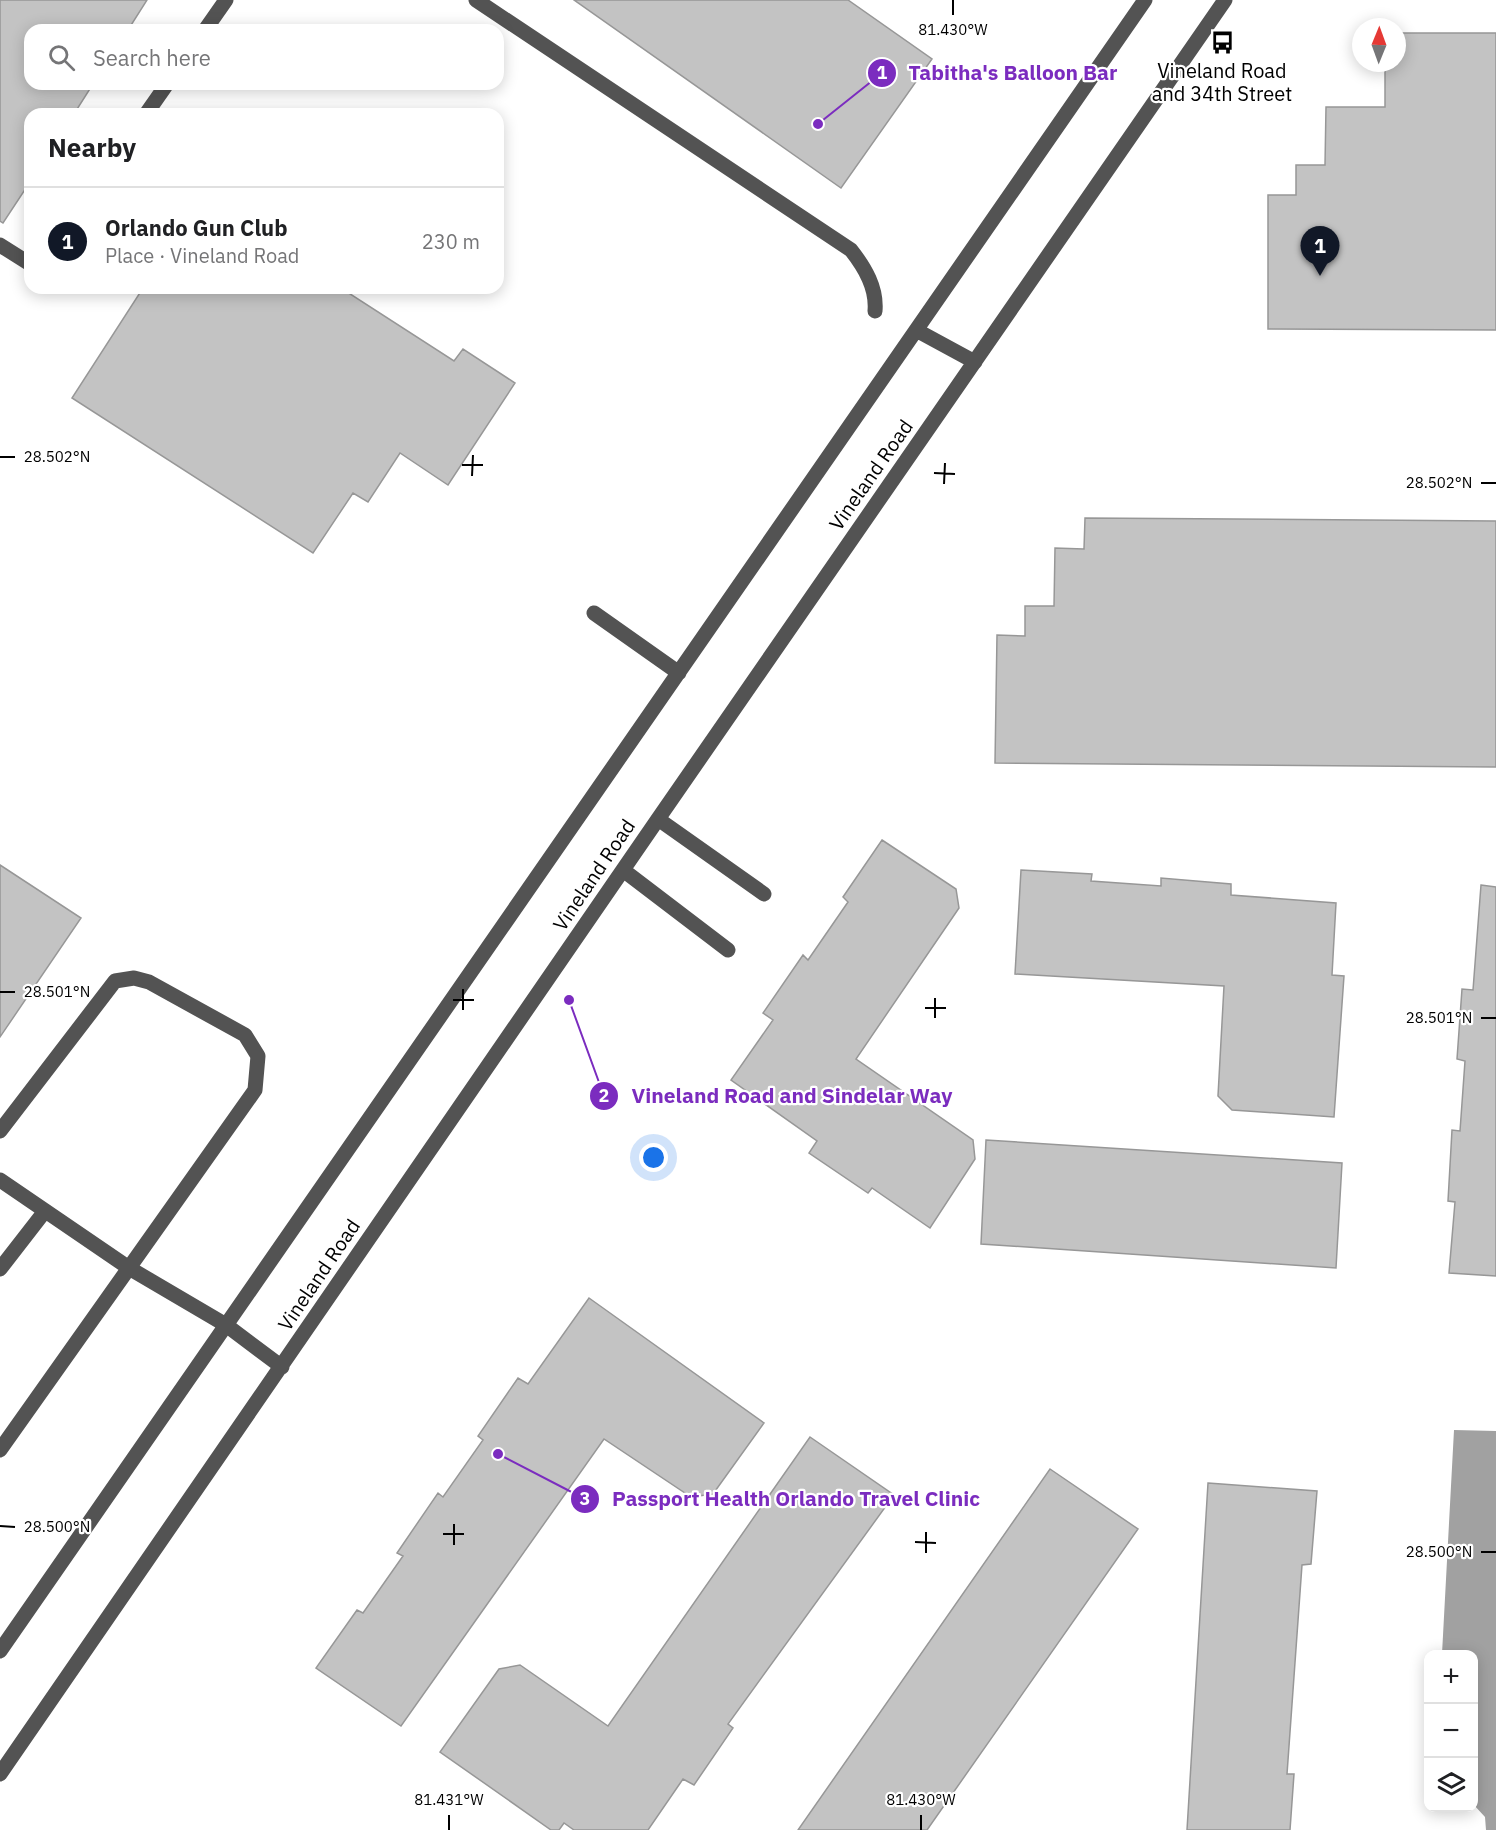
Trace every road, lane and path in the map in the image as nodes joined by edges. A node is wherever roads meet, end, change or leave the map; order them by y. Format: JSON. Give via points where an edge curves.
{"nodes":[{"id":1,"x":226,"y":0,"type":"edge"},
{"id":2,"x":476,"y":0,"type":"edge"},
{"id":3,"x":1145,"y":0,"type":"edge"},
{"id":4,"x":1226,"y":0,"type":"edge"},
{"id":5,"x":209,"y":24,"type":"edge"},
{"id":6,"x":163,"y":90,"type":"edge"},
{"id":7,"x":150,"y":108,"type":"edge"},
{"id":8,"x":0,"y":245,"type":"edge"},
{"id":9,"x":24,"y":260,"type":"edge"},
{"id":10,"x":875,"y":311,"type":"dead end"},
{"id":11,"x":916,"y":330,"type":"junction"},
{"id":12,"x":975,"y":362,"type":"junction"},
{"id":13,"x":594,"y":613,"type":"dead end"},
{"id":14,"x":679,"y":673,"type":"junction"},
{"id":15,"x":658,"y":819,"type":"junction"},
{"id":16,"x":623,"y":870,"type":"junction"},
{"id":17,"x":764,"y":894,"type":"dead end"},
{"id":18,"x":728,"y":950,"type":"dead end"},
{"id":19,"x":0,"y":1131,"type":"edge"},
{"id":20,"x":0,"y":1180,"type":"edge"},
{"id":21,"x":45,"y":1211,"type":"junction"},
{"id":22,"x":129,"y":1268,"type":"junction"},
{"id":23,"x":0,"y":1269,"type":"edge"},
{"id":24,"x":226,"y":1325,"type":"junction"},
{"id":25,"x":282,"y":1367,"type":"junction"},
{"id":26,"x":0,"y":1450,"type":"edge"},
{"id":27,"x":0,"y":1651,"type":"edge"},
{"id":28,"x":0,"y":1774,"type":"edge"}],
"edges":[{"from":1,"to":5,"type":"street"},
{"from":2,"to":10,"type":"street","via":[[851,250],[870,281],[876,297]]},
{"from":3,"to":11,"type":"street"},
{"from":4,"to":12,"type":"street","name":"Vineland Road"},
{"from":6,"to":7,"type":"street"},
{"from":8,"to":9,"type":"street"},
{"from":11,"to":12,"type":"street"},
{"from":11,"to":14,"type":"street"},
{"from":12,"to":15,"type":"street","name":"Vineland Road"},
{"from":13,"to":14,"type":"street"},
{"from":14,"to":24,"type":"street"},
{"from":15,"to":16,"type":"street","name":"Vineland Road"},
{"from":15,"to":17,"type":"street"},
{"from":16,"to":18,"type":"street"},
{"from":16,"to":25,"type":"street","name":"Vineland Road"},
{"from":19,"to":22,"type":"street","via":[[115,981],[134,978],[149,982],[245,1035],[258,1056],[255,1090]]},
{"from":20,"to":21,"type":"street"},
{"from":21,"to":22,"type":"street"},
{"from":21,"to":23,"type":"street"},
{"from":22,"to":24,"type":"street"},
{"from":22,"to":26,"type":"street"},
{"from":24,"to":25,"type":"street"},
{"from":24,"to":27,"type":"street"},
{"from":25,"to":28,"type":"street","name":"Vineland Road"}]}
